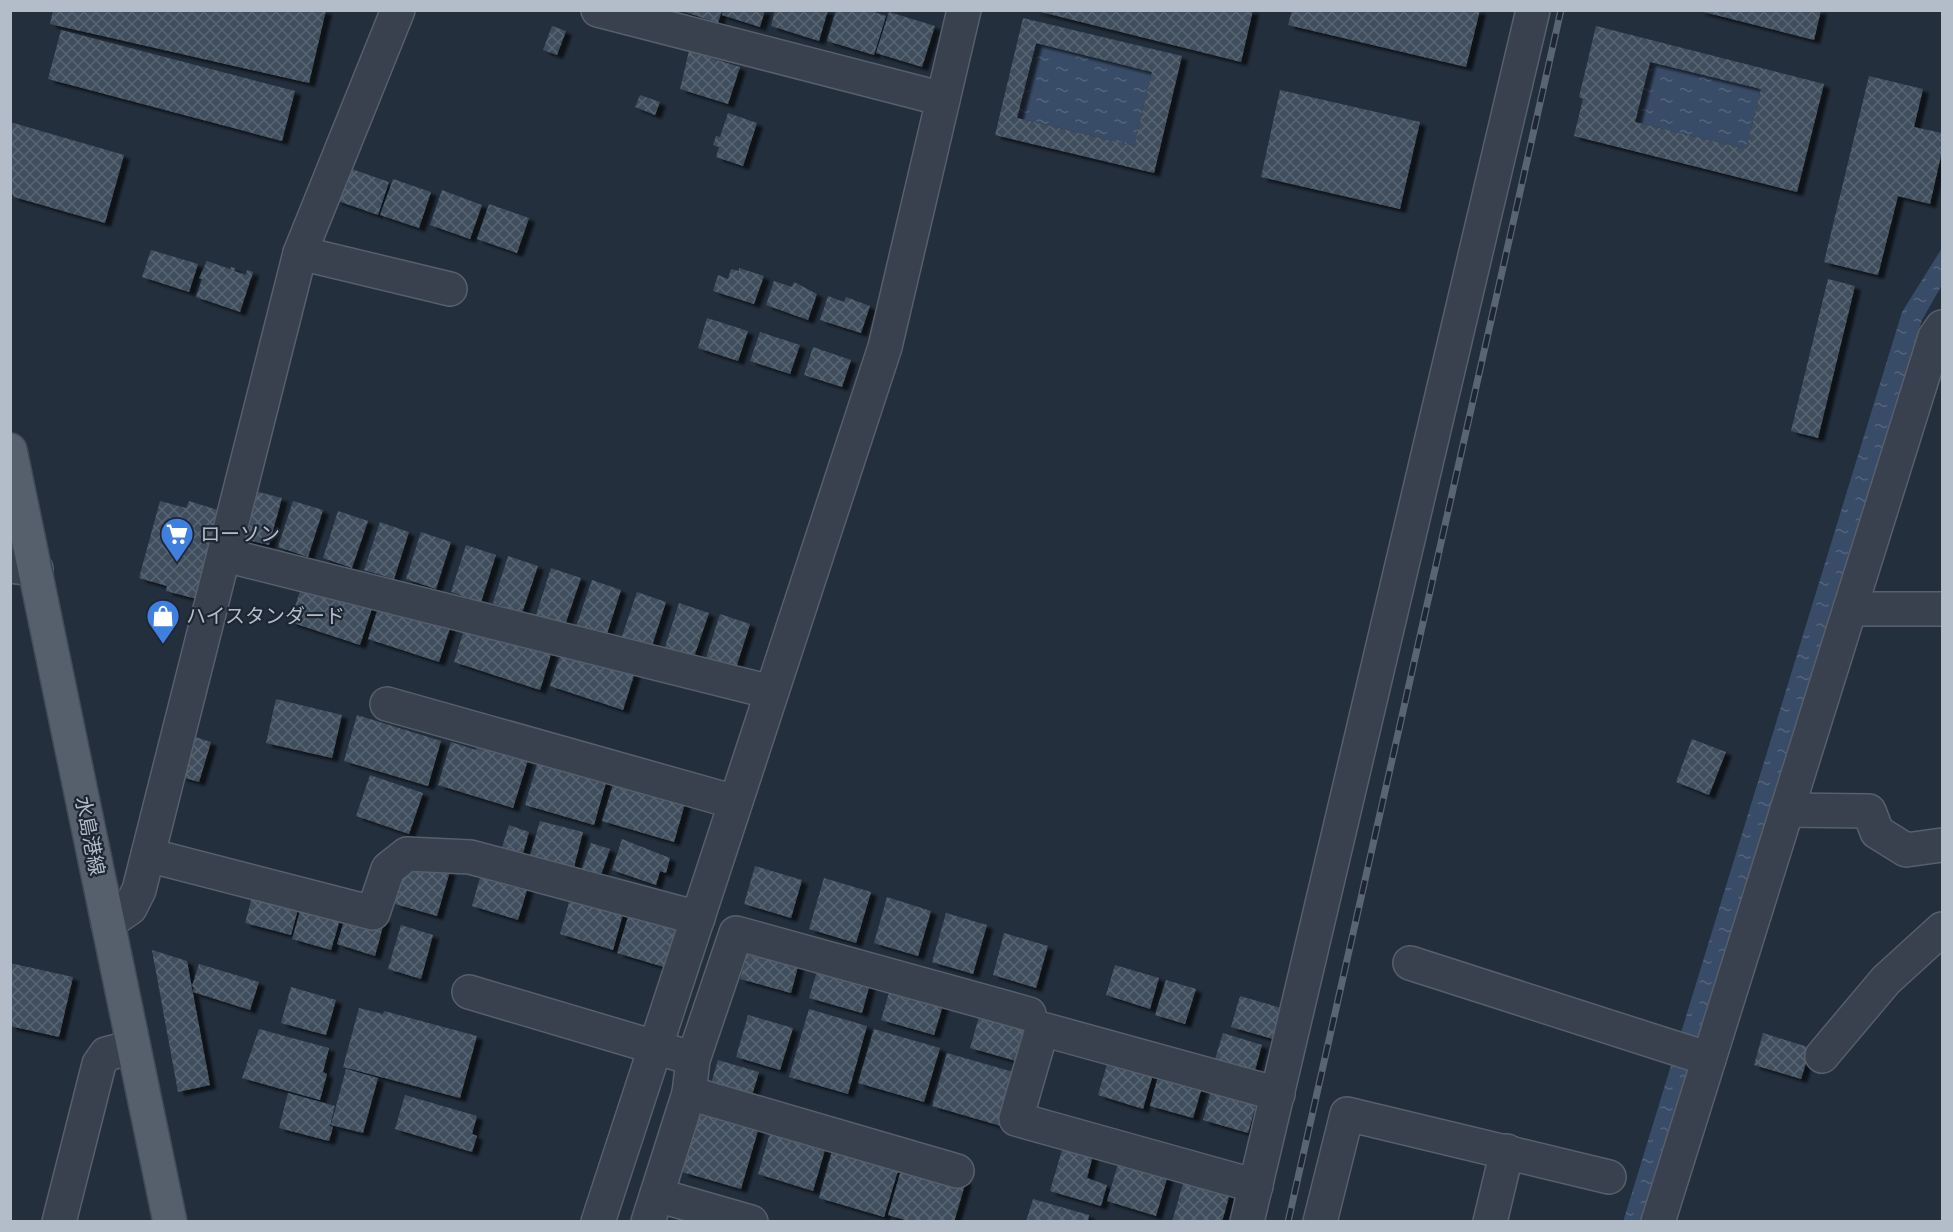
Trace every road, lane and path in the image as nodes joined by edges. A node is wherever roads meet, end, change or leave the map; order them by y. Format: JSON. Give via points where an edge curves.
{"nodes":[{"id":1,"x":398,"y":10,"type":"edge"},
{"id":2,"x":598,"y":10,"type":"edge"},
{"id":3,"x":1533,"y":10,"type":"edge"},
{"id":4,"x":958,"y":12,"type":"edge"},
{"id":5,"x":943,"y":99,"type":"junction"},
{"id":6,"x":300,"y":254,"type":"junction"},
{"id":7,"x":450,"y":289,"type":"dead end"},
{"id":8,"x":1942,"y":327,"type":"edge"},
{"id":9,"x":10,"y":450,"type":"edge"},
{"id":10,"x":241,"y":559,"type":"dead end"},
{"id":11,"x":23,"y":567,"type":"edge"},
{"id":12,"x":1850,"y":609,"type":"junction"},
{"id":13,"x":1942,"y":609,"type":"edge"},
{"id":14,"x":771,"y":693,"type":"junction"},
{"id":15,"x":387,"y":704,"type":"dead end"},
{"id":16,"x":735,"y":802,"type":"junction"},
{"id":17,"x":1787,"y":810,"type":"junction"},
{"id":18,"x":1942,"y":844,"type":"edge"},
{"id":19,"x":148,"y":855,"type":"junction"},
{"id":20,"x":698,"y":918,"type":"junction"},
{"id":21,"x":108,"y":923,"type":"junction"},
{"id":22,"x":1942,"y":929,"type":"edge"},
{"id":23,"x":1410,"y":963,"type":"dead end"},
{"id":24,"x":469,"y":992,"type":"dead end"},
{"id":25,"x":1029,"y":1014,"type":"dead end"},
{"id":26,"x":134,"y":1047,"type":"junction"},
{"id":27,"x":672,"y":1052,"type":"junction"},
{"id":28,"x":1822,"y":1056,"type":"dead end"},
{"id":29,"x":1705,"y":1057,"type":"junction"},
{"id":30,"x":689,"y":1094,"type":"junction"},
{"id":31,"x":1278,"y":1094,"type":"junction"},
{"id":32,"x":1507,"y":1151,"type":"junction"},
{"id":33,"x":957,"y":1171,"type":"dead end"},
{"id":34,"x":1609,"y":1177,"type":"dead end"},
{"id":35,"x":1256,"y":1186,"type":"junction"},
{"id":36,"x":653,"y":1208,"type":"edge"},
{"id":37,"x":59,"y":1221,"type":"edge"},
{"id":38,"x":170,"y":1221,"type":"edge"},
{"id":39,"x":598,"y":1221,"type":"edge"},
{"id":40,"x":751,"y":1221,"type":"edge"},
{"id":41,"x":1247,"y":1221,"type":"edge"},
{"id":42,"x":1320,"y":1221,"type":"edge"},
{"id":43,"x":1490,"y":1221,"type":"edge"},
{"id":44,"x":1658,"y":1221,"type":"edge"}],
"edges":[{"from":1,"to":6,"type":"street"},
{"from":2,"to":5,"type":"street"},
{"from":3,"to":31,"type":"street"},
{"from":4,"to":5,"type":"street"},
{"from":5,"to":14,"type":"street","via":[[885,347]]},
{"from":6,"to":7,"type":"street"},
{"from":6,"to":19,"type":"street"},
{"from":8,"to":12,"type":"street","via":[[1935,337]]},
{"from":9,"to":11,"type":"main road","name":"水島港線"},
{"from":10,"to":14,"type":"street"},
{"from":11,"to":21,"type":"main road","name":"水島港線"},
{"from":12,"to":13,"type":"street"},
{"from":12,"to":17,"type":"street"},
{"from":14,"to":16,"type":"street"},
{"from":15,"to":16,"type":"street"},
{"from":16,"to":20,"type":"street"},
{"from":17,"to":18,"type":"street","via":[[1869,811],[1877,832],[1906,850]]},
{"from":17,"to":29,"type":"street"},
{"from":19,"to":20,"type":"street","via":[[373,913],[388,869],[407,854],[470,857]]},
{"from":19,"to":21,"type":"street","via":[[139,891],[130,908]]},
{"from":20,"to":27,"type":"street"},
{"from":21,"to":26,"type":"main road","name":"水島港線"},
{"from":22,"to":28,"type":"street","via":[[1886,980]]},
{"from":23,"to":29,"type":"street"},
{"from":24,"to":27,"type":"street"},
{"from":25,"to":27,"type":"street","via":[[736,933]]},
{"from":26,"to":37,"type":"street","via":[[106,1054],[99,1064]]},
{"from":26,"to":38,"type":"main road","name":"水島港線"},
{"from":27,"to":30,"type":"street"},
{"from":27,"to":39,"type":"street"},
{"from":29,"to":44,"type":"street"},
{"from":30,"to":33,"type":"street"},
{"from":30,"to":36,"type":"street"},
{"from":31,"to":35,"type":"street"},
{"from":31,"to":35,"type":"street","via":[[1042,1029],[1016,1119]]},
{"from":32,"to":34,"type":"street"},
{"from":32,"to":42,"type":"street","via":[[1347,1114]]},
{"from":32,"to":43,"type":"street"},
{"from":35,"to":41,"type":"street"},
{"from":36,"to":40,"type":"street"}]}
